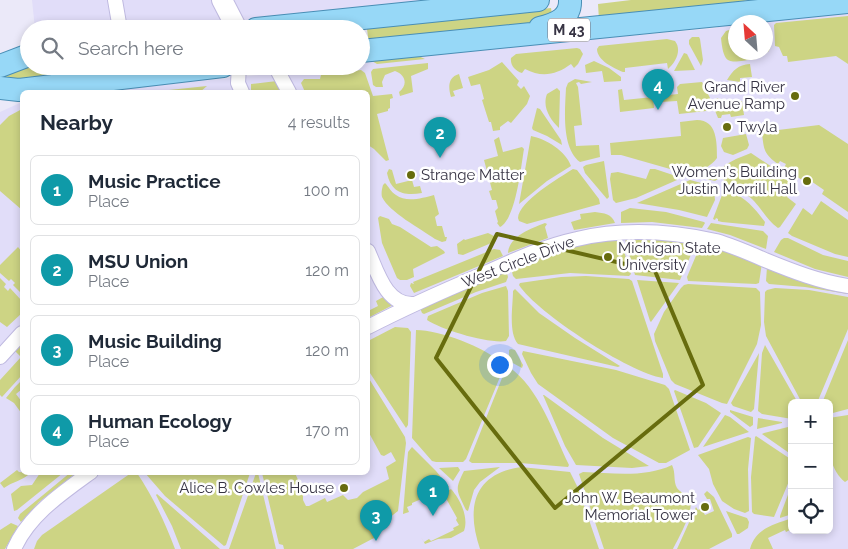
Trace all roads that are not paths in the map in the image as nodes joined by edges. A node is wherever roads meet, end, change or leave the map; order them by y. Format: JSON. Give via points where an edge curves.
{"nodes":[{"id":1,"x":115,"y":0,"type":"edge"},
{"id":2,"x":222,"y":0,"type":"edge"},
{"id":3,"x":538,"y":0,"type":"edge"},
{"id":4,"x":570,"y":0,"type":"edge"},
{"id":5,"x":787,"y":0,"type":"edge"},
{"id":6,"x":848,"y":2,"type":"edge"},
{"id":7,"x":722,"y":14,"type":"junction"},
{"id":8,"x":118,"y":20,"type":"edge"},
{"id":9,"x":232,"y":20,"type":"edge"},
{"id":10,"x":344,"y":20,"type":"edge"},
{"id":11,"x":510,"y":36,"type":"junction"},
{"id":12,"x":370,"y":50,"type":"edge"},
{"id":13,"x":20,"y":51,"type":"edge"},
{"id":14,"x":0,"y":52,"type":"edge"},
{"id":15,"x":20,"y":58,"type":"edge"},
{"id":16,"x":0,"y":66,"type":"edge"},
{"id":17,"x":143,"y":75,"type":"edge"},
{"id":18,"x":238,"y":75,"type":"edge"},
{"id":19,"x":280,"y":75,"type":"edge"},
{"id":20,"x":37,"y":87,"type":"junction"},
{"id":21,"x":0,"y":88,"type":"edge"},
{"id":22,"x":29,"y":90,"type":"edge"},
{"id":23,"x":241,"y":90,"type":"edge"},
{"id":24,"x":288,"y":90,"type":"edge"},
{"id":25,"x":20,"y":93,"type":"edge"},
{"id":26,"x":0,"y":101,"type":"edge"},
{"id":27,"x":370,"y":255,"type":"edge"},
{"id":28,"x":848,"y":286,"type":"edge"},
{"id":29,"x":414,"y":304,"type":"junction"},
{"id":30,"x":370,"y":326,"type":"edge"},
{"id":31,"x":20,"y":335,"type":"edge"},
{"id":32,"x":0,"y":358,"type":"edge"},
{"id":33,"x":88,"y":475,"type":"edge"},
{"id":34,"x":14,"y":549,"type":"edge"}],
"edges":[{"from":1,"to":8,"type":"street"},
{"from":2,"to":9,"type":"main road"},
{"from":3,"to":10,"type":"main road","number":"M 43"},
{"from":4,"to":11,"type":"main road","via":[[570,10],[564,18],[548,26]]},
{"from":5,"to":7,"type":"main road","via":[[752,4]]},
{"from":6,"to":7,"type":"main road","number":"M 43"},
{"from":7,"to":11,"type":"main road","number":"M 43"},
{"from":11,"to":12,"type":"main road","number":"M 43"},
{"from":13,"to":14,"type":"main road"},
{"from":15,"to":16,"type":"main road"},
{"from":17,"to":20,"type":"main road"},
{"from":18,"to":23,"type":"street"},
{"from":19,"to":24,"type":"street"},
{"from":20,"to":21,"type":"main road","via":[[19,90]]},
{"from":20,"to":22,"type":"main road"},
{"from":25,"to":26,"type":"main road"},
{"from":27,"to":29,"type":"street","via":[[388,292],[402,302]]},
{"from":28,"to":29,"type":"street","name":"West Circle Drive","via":[[814,278],[717,242],[681,234],[620,232],[576,239],[534,253]]},
{"from":29,"to":30,"type":"street","name":"West Circle Drive"},
{"from":31,"to":32,"type":"street"},
{"from":33,"to":34,"type":"street","via":[[39,514]]}]}
